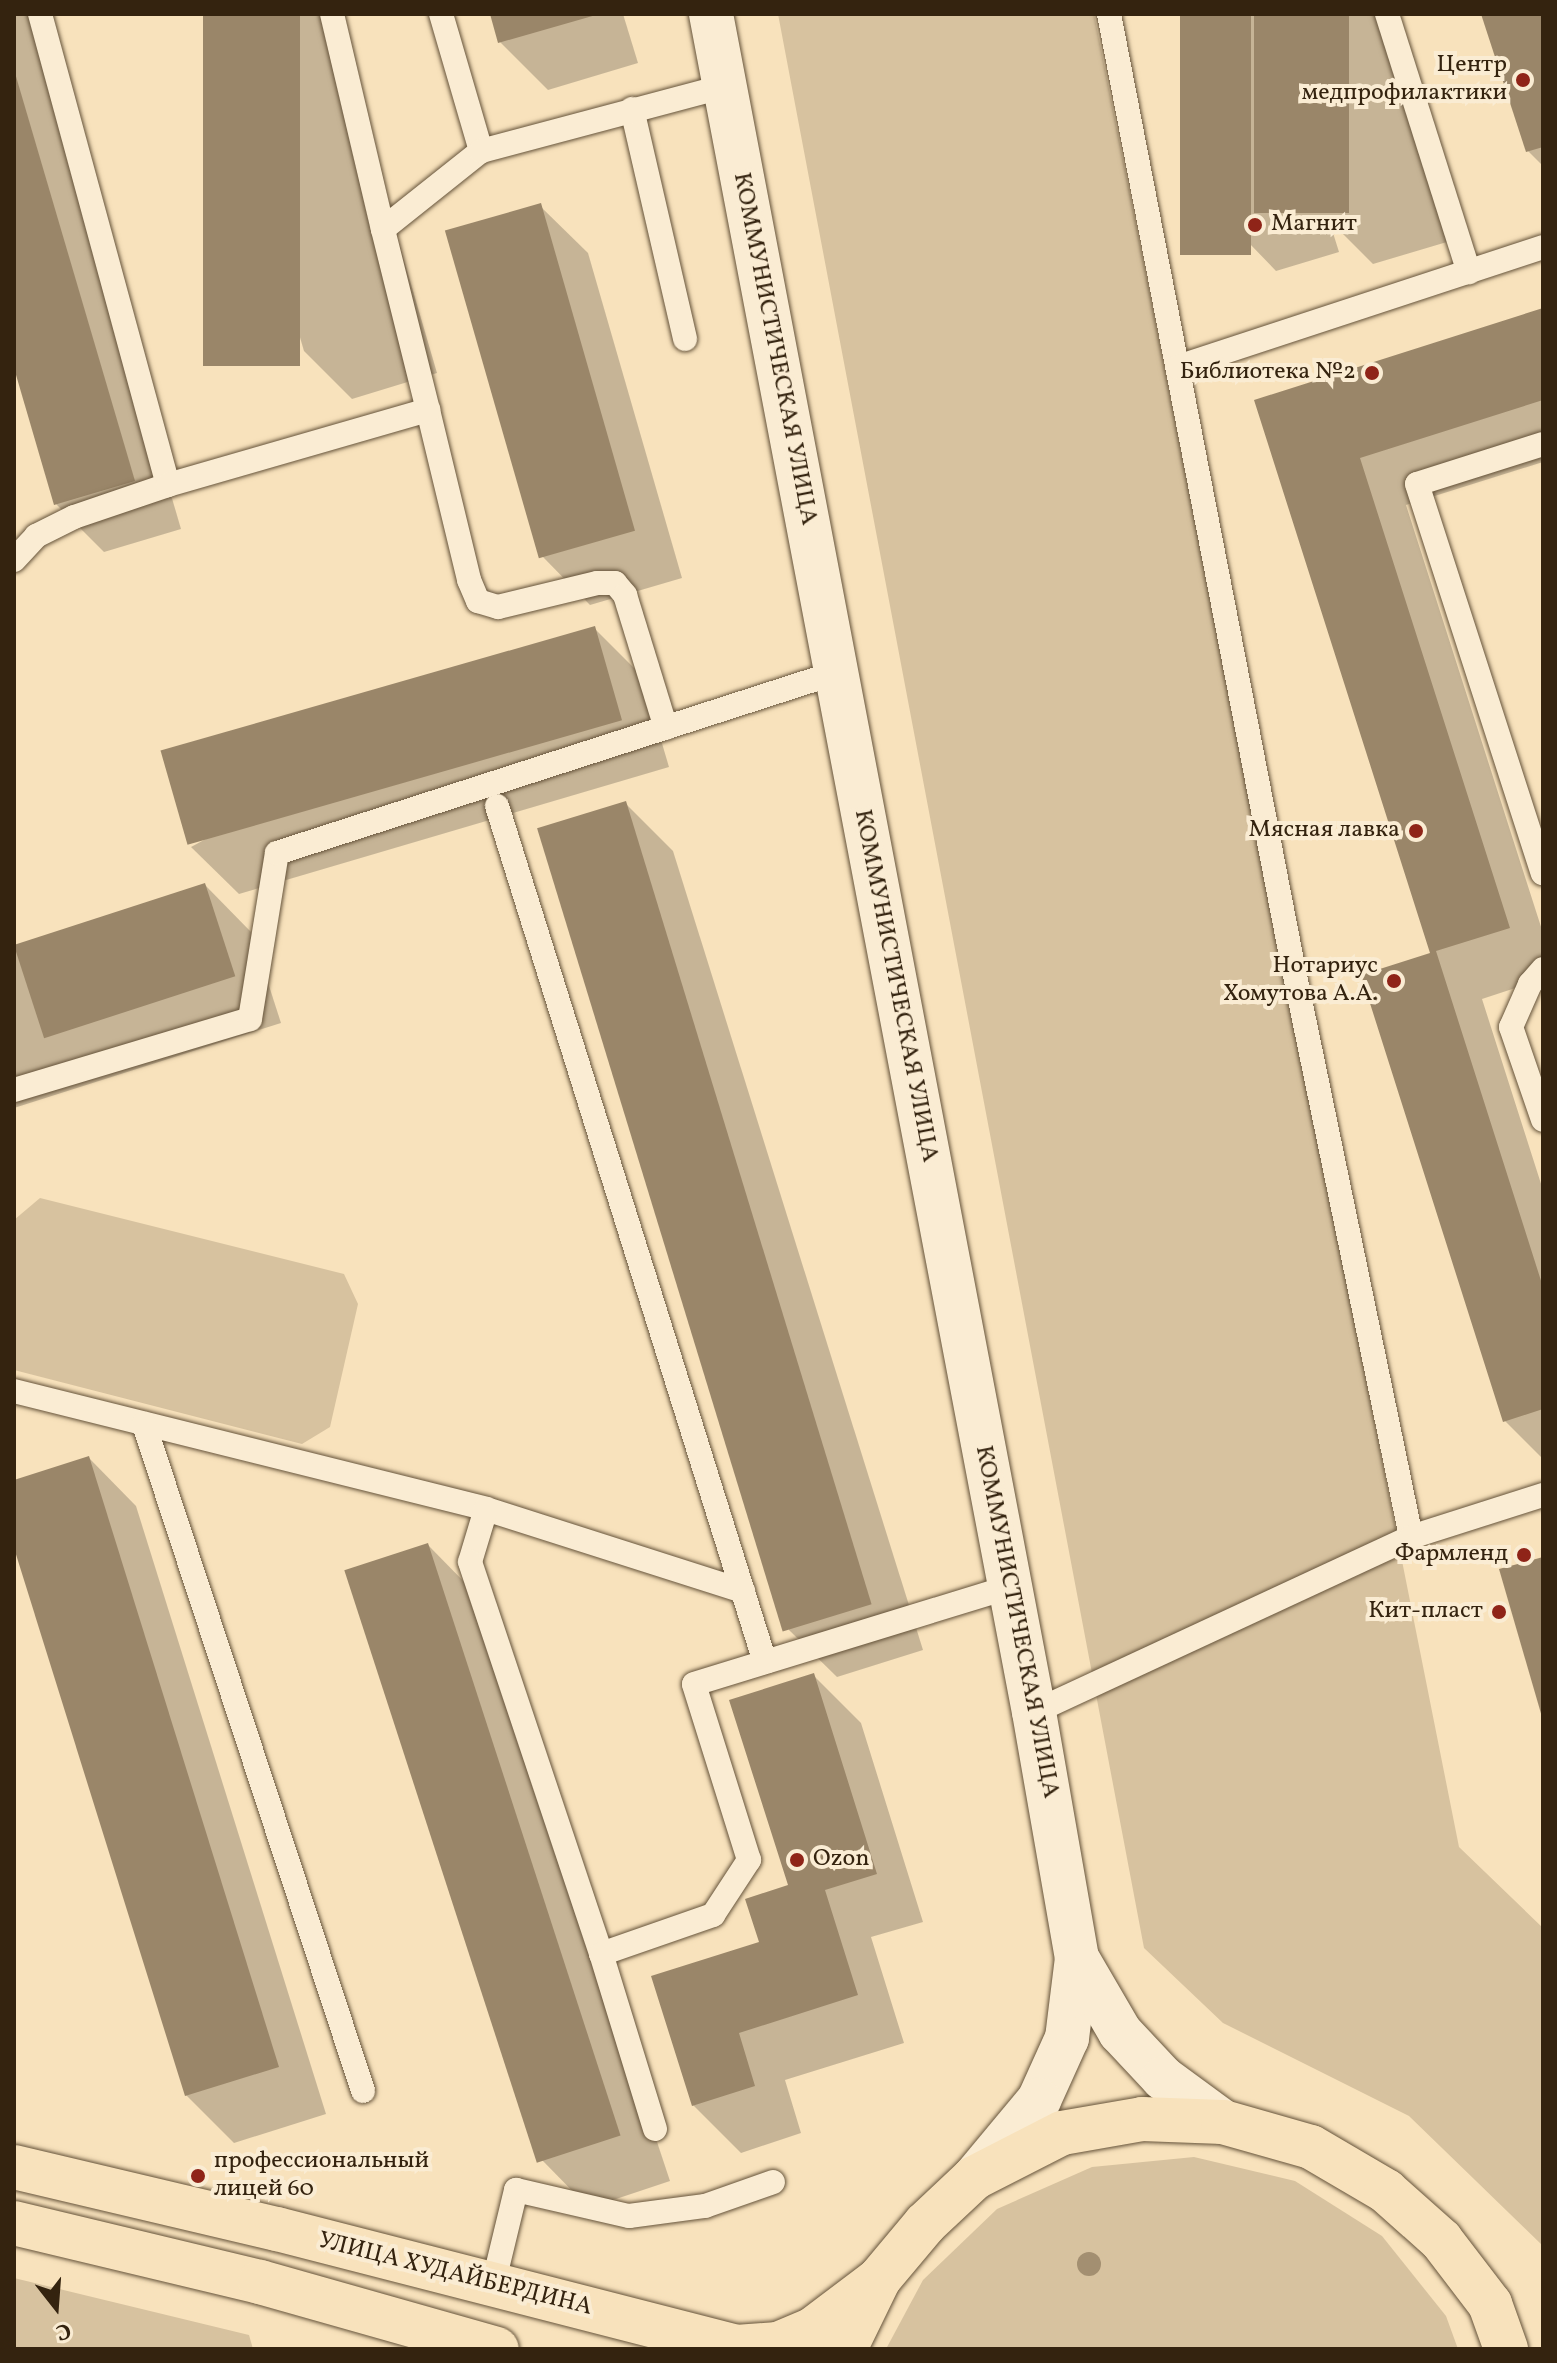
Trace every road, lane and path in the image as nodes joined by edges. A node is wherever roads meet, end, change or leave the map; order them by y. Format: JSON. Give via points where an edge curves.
{"nodes":[{"id":1,"x":40,"y":14,"type":"edge"},
{"id":2,"x":332,"y":14,"type":"edge"},
{"id":3,"x":441,"y":14,"type":"edge"},
{"id":4,"x":711,"y":14,"type":"edge"},
{"id":5,"x":1109,"y":14,"type":"edge"},
{"id":6,"x":1387,"y":14,"type":"edge"},
{"id":7,"x":725,"y":86,"type":"junction"},
{"id":8,"x":632,"y":109,"type":"junction"},
{"id":9,"x":481,"y":151,"type":"junction"},
{"id":10,"x":383,"y":229,"type":"junction"},
{"id":11,"x":1543,"y":247,"type":"edge"},
{"id":12,"x":1469,"y":272,"type":"junction"},
{"id":13,"x":685,"y":339,"type":"dead end"},
{"id":14,"x":1178,"y":367,"type":"junction"},
{"id":15,"x":428,"y":410,"type":"junction"},
{"id":16,"x":1543,"y":444,"type":"edge"},
{"id":17,"x":168,"y":485,"type":"junction"},
{"id":18,"x":14,"y":560,"type":"edge"},
{"id":19,"x":835,"y":673,"type":"junction"},
{"id":20,"x":666,"y":728,"type":"junction"},
{"id":21,"x":497,"y":806,"type":"dead end"},
{"id":22,"x":1543,"y":873,"type":"edge"},
{"id":23,"x":1543,"y":969,"type":"edge"},
{"id":24,"x":14,"y":1090,"type":"edge"},
{"id":25,"x":1543,"y":1120,"type":"edge"},
{"id":26,"x":14,"y":1391,"type":"edge"},
{"id":27,"x":144,"y":1424,"type":"junction"},
{"id":28,"x":1543,"y":1495,"type":"edge"},
{"id":29,"x":486,"y":1509,"type":"junction"},
{"id":30,"x":1411,"y":1537,"type":"junction"},
{"id":31,"x":1010,"y":1587,"type":"junction"},
{"id":32,"x":743,"y":1591,"type":"junction"},
{"id":33,"x":765,"y":1662,"type":"junction"},
{"id":34,"x":1034,"y":1712,"type":"junction"},
{"id":35,"x":601,"y":1954,"type":"junction"},
{"id":36,"x":1077,"y":1958,"type":"junction"},
{"id":37,"x":363,"y":2091,"type":"dead end"},
{"id":38,"x":1223,"y":2122,"type":"junction"},
{"id":39,"x":655,"y":2129,"type":"dead end"},
{"id":40,"x":14,"y":2167,"type":"edge"},
{"id":41,"x":974,"y":2178,"type":"junction"},
{"id":42,"x":773,"y":2182,"type":"dead end"},
{"id":43,"x":14,"y":2223,"type":"edge"},
{"id":44,"x":879,"y":2279,"type":"junction"},
{"id":45,"x":493,"y":2285,"type":"junction"},
{"id":46,"x":497,"y":2349,"type":"edge"},
{"id":47,"x":845,"y":2349,"type":"edge"},
{"id":48,"x":1506,"y":2349,"type":"edge"}],
"edges":[{"from":1,"to":17,"type":"lane"},
{"from":2,"to":10,"type":"lane"},
{"from":3,"to":9,"type":"lane"},
{"from":4,"to":7,"type":"main road","name":"КОММУНИСТИЧЕСКАЯ УЛИЦА"},
{"from":5,"to":14,"type":"lane"},
{"from":6,"to":12,"type":"lane"},
{"from":7,"to":8,"type":"lane"},
{"from":7,"to":19,"type":"main road","name":"КОММУНИСТИЧЕСКАЯ УЛИЦА"},
{"from":8,"to":9,"type":"lane"},
{"from":8,"to":13,"type":"lane"},
{"from":9,"to":10,"type":"lane"},
{"from":10,"to":15,"type":"lane"},
{"from":11,"to":12,"type":"lane"},
{"from":12,"to":14,"type":"lane"},
{"from":14,"to":30,"type":"lane","via":[[1293,966]]},
{"from":15,"to":17,"type":"lane"},
{"from":15,"to":20,"type":"lane","via":[[478,601],[498,607],[615,583],[625,595]]},
{"from":16,"to":22,"type":"lane","via":[[1417,484]]},
{"from":17,"to":18,"type":"lane","via":[[74,517],[36,536]]},
{"from":19,"to":20,"type":"lane"},
{"from":19,"to":31,"type":"main road","name":"КОММУНИСТИЧЕСКАЯ УЛИЦА"},
{"from":20,"to":24,"type":"lane","via":[[277,853],[250,1019]]},
{"from":21,"to":32,"type":"lane"},
{"from":23,"to":25,"type":"lane","via":[[1530,984],[1511,1027]]},
{"from":26,"to":27,"type":"lane"},
{"from":27,"to":29,"type":"lane"},
{"from":27,"to":37,"type":"lane"},
{"from":28,"to":30,"type":"lane"},
{"from":29,"to":32,"type":"lane"},
{"from":29,"to":35,"type":"lane","via":[[470,1562]]},
{"from":30,"to":34,"type":"lane"},
{"from":31,"to":33,"type":"lane"},
{"from":31,"to":34,"type":"main road","name":"КОММУНИСТИЧЕСКАЯ УЛИЦА"},
{"from":32,"to":33,"type":"lane"},
{"from":33,"to":35,"type":"lane","via":[[694,1684],[749,1860],[713,1915]]},
{"from":34,"to":36,"type":"main road","name":"КОММУНИСТИЧЕСКАЯ УЛИЦА"},
{"from":35,"to":39,"type":"lane"},
{"from":36,"to":38,"type":"main road","name":"КОММУНИСТИЧЕСКАЯ УЛИЦА","via":[[1120,2032],[1163,2078]]},
{"from":36,"to":41,"type":"main road","name":"КОММУНИСТИЧЕСКАЯ УЛИЦА","via":[[1067,2038],[1039,2100]]},
{"from":38,"to":41,"type":"main road","via":[[1142,2119],[1062,2133]]},
{"from":38,"to":48,"type":"main road","via":[[1311,2147],[1386,2191],[1441,2240],[1490,2304]]},
{"from":40,"to":45,"type":"main road","name":"УЛИЦА ХУДАЙБЕРДИНА"},
{"from":41,"to":44,"type":"main road","via":[[925,2224]]},
{"from":42,"to":45,"type":"lane","via":[[705,2206],[629,2216],[516,2190]]},
{"from":43,"to":46,"type":"main road","via":[[260,2282]]},
{"from":44,"to":45,"type":"main road","name":"УЛИЦА ХУДАЙБЕРДИНА","via":[[813,2329],[778,2344],[736,2347]]},
{"from":44,"to":47,"type":"main road"}]}
